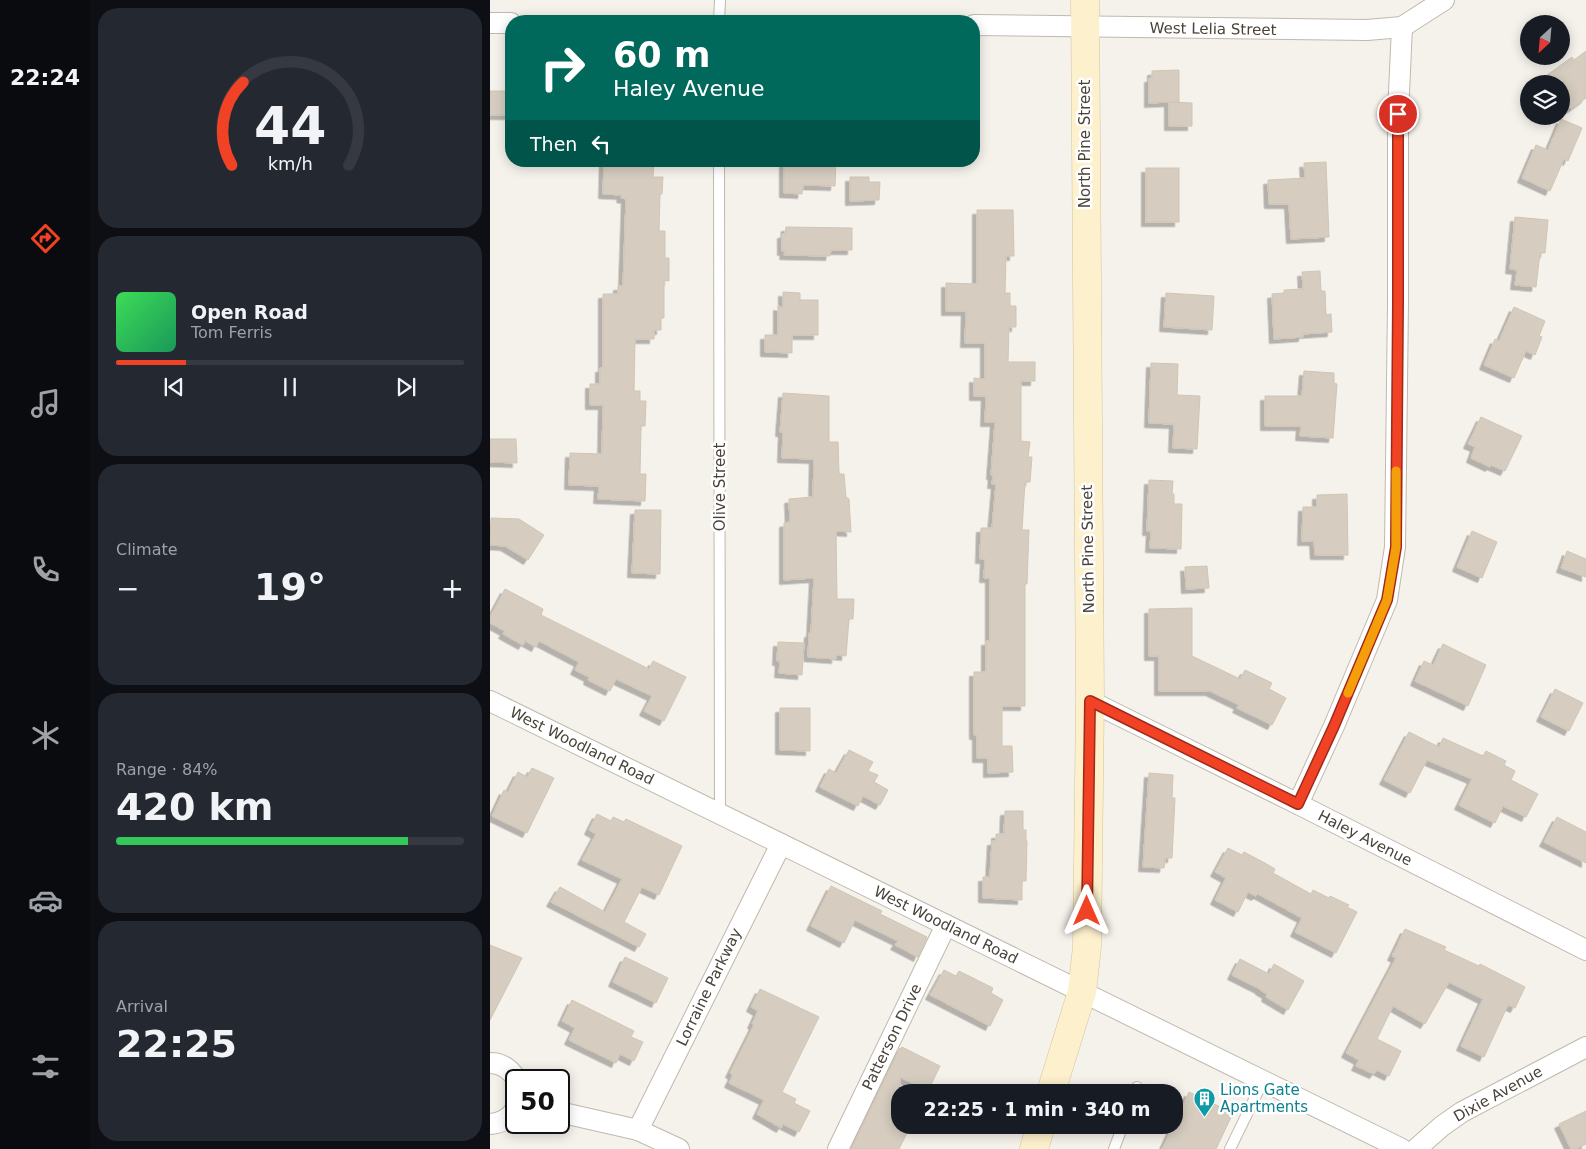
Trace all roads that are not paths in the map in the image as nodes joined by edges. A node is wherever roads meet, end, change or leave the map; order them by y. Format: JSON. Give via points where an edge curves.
{"nodes":[{"id":1,"x":720,"y":0,"type":"edge"},
{"id":2,"x":1085,"y":0,"type":"edge"},
{"id":3,"x":1444,"y":0,"type":"edge"},
{"id":4,"x":719,"y":15,"type":"edge"},
{"id":5,"x":490,"y":23,"type":"edge"},
{"id":6,"x":505,"y":23,"type":"edge"},
{"id":7,"x":980,"y":26,"type":"edge"},
{"id":8,"x":1085,"y":27,"type":"junction"},
{"id":9,"x":1402,"y":27,"type":"junction"},
{"id":10,"x":719,"y":167,"type":"edge"},
{"id":11,"x":490,"y":701,"type":"edge"},
{"id":12,"x":1090,"y":701,"type":"junction"},
{"id":13,"x":1298,"y":804,"type":"junction"},
{"id":14,"x":720,"y":814,"type":"junction"},
{"id":15,"x":780,"y":844,"type":"junction"},
{"id":16,"x":946,"y":924,"type":"junction"},
{"id":17,"x":1586,"y":950,"type":"edge"},
{"id":18,"x":1082,"y":992,"type":"junction"},
{"id":19,"x":1586,"y":1047,"type":"edge"},
{"id":20,"x":490,"y":1063,"type":"edge"},
{"id":21,"x":507,"y":1069,"type":"edge"},
{"id":22,"x":1263,"y":1081,"type":"junction"},
{"id":23,"x":1053,"y":1084,"type":"edge"},
{"id":24,"x":570,"y":1115,"type":"edge"},
{"id":25,"x":505,"y":1120,"type":"edge"},
{"id":26,"x":490,"y":1124,"type":"edge"},
{"id":27,"x":638,"y":1130,"type":"junction"},
{"id":28,"x":1038,"y":1134,"type":"edge"},
{"id":29,"x":1120,"y":1134,"type":"edge"},
{"id":30,"x":679,"y":1149,"type":"edge"},
{"id":31,"x":838,"y":1149,"type":"edge"},
{"id":32,"x":1034,"y":1149,"type":"edge"},
{"id":33,"x":1114,"y":1149,"type":"edge"},
{"id":34,"x":1230,"y":1149,"type":"edge"},
{"id":35,"x":1402,"y":1149,"type":"edge"},
{"id":36,"x":1416,"y":1149,"type":"edge"}],
"edges":[{"from":1,"to":4,"type":"lane"},
{"from":2,"to":8,"type":"main road","name":"North Pine Street"},
{"from":3,"to":9,"type":"street","name":"West Lelia Street"},
{"from":5,"to":6,"type":"street"},
{"from":7,"to":8,"type":"street","name":"West Lelia Street"},
{"from":8,"to":9,"type":"street","name":"West Lelia Street","via":[[1367,30]]},
{"from":8,"to":12,"type":"main road","name":"North Pine Street"},
{"from":9,"to":13,"type":"street","via":[[1398,114],[1396,547],[1387,600]]},
{"from":10,"to":14,"type":"lane","name":"Olive Street"},
{"from":11,"to":14,"type":"street","name":"West Woodland Road"},
{"from":12,"to":13,"type":"street","name":"Haley Avenue"},
{"from":12,"to":18,"type":"main road","name":"North Pine Street","via":[[1087,947]]},
{"from":13,"to":17,"type":"street","name":"Haley Avenue"},
{"from":14,"to":15,"type":"street","name":"West Woodland Road"},
{"from":15,"to":16,"type":"street","name":"West Woodland Road"},
{"from":15,"to":27,"type":"street","name":"Lorraine Parkway"},
{"from":16,"to":18,"type":"street","name":"West Woodland Road"},
{"from":16,"to":31,"type":"street","name":"Patterson Drive"},
{"from":18,"to":22,"type":"street","name":"West Woodland Road"},
{"from":18,"to":23,"type":"main road","name":"North Pine Street"},
{"from":19,"to":36,"type":"street","name":"Dixie Avenue","via":[[1462,1112]]},
{"from":20,"to":21,"type":"street"},
{"from":22,"to":34,"type":"lane"},
{"from":22,"to":35,"type":"street","name":"West Woodland Road"},
{"from":24,"to":27,"type":"street"},
{"from":25,"to":26,"type":"street"},
{"from":27,"to":30,"type":"street"},
{"from":28,"to":32,"type":"main road"},
{"from":29,"to":33,"type":"lane"}]}
